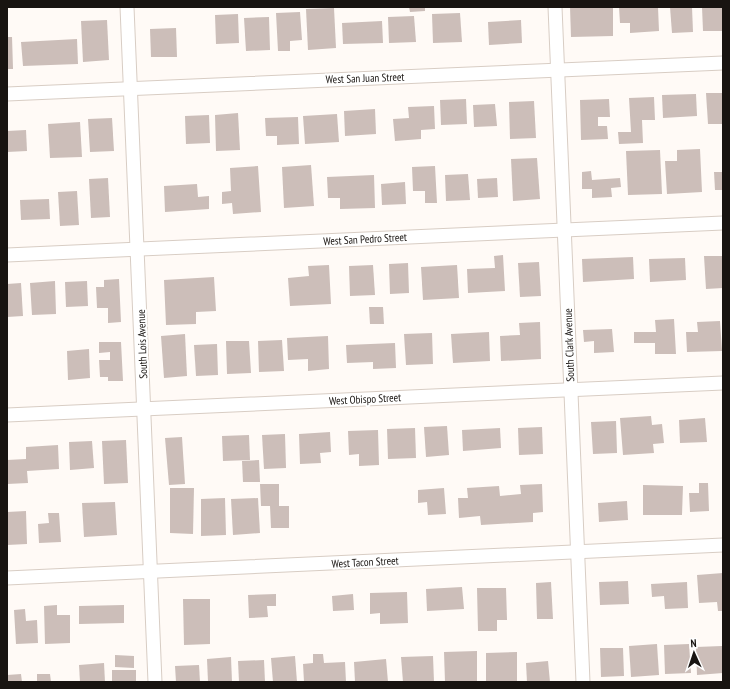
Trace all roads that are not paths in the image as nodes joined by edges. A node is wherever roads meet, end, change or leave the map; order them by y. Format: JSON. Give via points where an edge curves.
{"nodes":[{"id":1,"x":127,"y":7,"type":"edge"},
{"id":2,"x":555,"y":7,"type":"edge"},
{"id":3,"x":723,"y":63,"type":"edge"},
{"id":4,"x":558,"y":70,"type":"junction"},
{"id":5,"x":131,"y":89,"type":"junction"},
{"id":6,"x":7,"y":94,"type":"edge"},
{"id":7,"x":723,"y":222,"type":"edge"},
{"id":8,"x":564,"y":230,"type":"junction"},
{"id":9,"x":138,"y":249,"type":"junction"},
{"id":10,"x":7,"y":255,"type":"edge"},
{"id":11,"x":723,"y":383,"type":"edge"},
{"id":12,"x":571,"y":390,"type":"junction"},
{"id":13,"x":144,"y":409,"type":"junction"},
{"id":14,"x":7,"y":415,"type":"edge"},
{"id":15,"x":723,"y":545,"type":"edge"},
{"id":16,"x":577,"y":552,"type":"junction"},
{"id":17,"x":151,"y":572,"type":"junction"},
{"id":18,"x":7,"y":578,"type":"edge"},
{"id":19,"x":155,"y":682,"type":"edge"},
{"id":20,"x":583,"y":682,"type":"edge"}],
"edges":[{"from":1,"to":5,"type":"street","name":"South Lois Avenue"},
{"from":2,"to":4,"type":"street","name":"South Clark Avenue"},
{"from":3,"to":4,"type":"street","name":"West San Juan Street"},
{"from":4,"to":5,"type":"street","name":"West San Juan Street"},
{"from":4,"to":8,"type":"street","name":"South Clark Avenue"},
{"from":5,"to":6,"type":"street","name":"West San Juan Street"},
{"from":5,"to":9,"type":"street","name":"South Lois Avenue"},
{"from":7,"to":8,"type":"street","name":"West San Pedro Street"},
{"from":8,"to":9,"type":"street","name":"West San Pedro Street"},
{"from":8,"to":12,"type":"street","name":"South Clark Avenue"},
{"from":9,"to":10,"type":"street","name":"West San Pedro Street"},
{"from":9,"to":13,"type":"street","name":"South Lois Avenue"},
{"from":11,"to":12,"type":"street","name":"West Obispo Street"},
{"from":12,"to":13,"type":"street","name":"West Obispo Street"},
{"from":12,"to":16,"type":"street","name":"South Clark Avenue"},
{"from":13,"to":14,"type":"street","name":"West Obispo Street"},
{"from":13,"to":17,"type":"street","name":"South Lois Avenue"},
{"from":15,"to":16,"type":"street","name":"West Tacon Street"},
{"from":16,"to":17,"type":"street","name":"West Tacon Street"},
{"from":16,"to":20,"type":"street","name":"South Clark Avenue"},
{"from":17,"to":18,"type":"street","name":"West Tacon Street"},
{"from":17,"to":19,"type":"street","name":"South Lois Avenue"}]}
